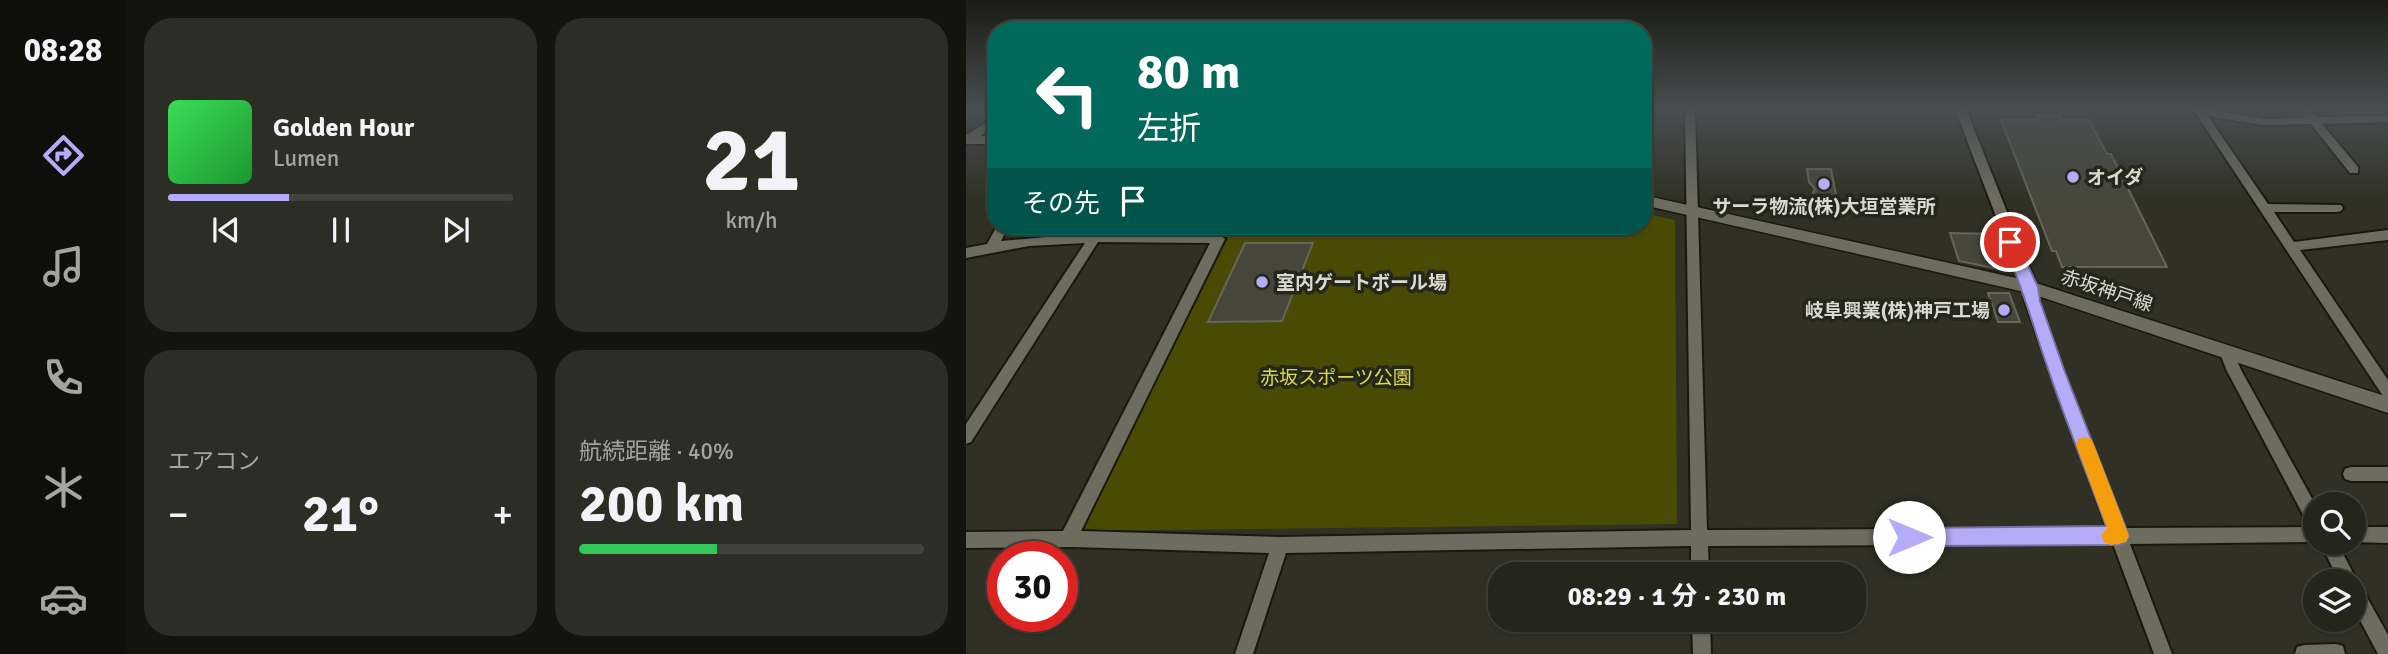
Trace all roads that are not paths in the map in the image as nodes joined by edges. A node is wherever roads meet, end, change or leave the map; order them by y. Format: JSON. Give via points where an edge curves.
{"nodes":[{"id":1,"x":967,"y":140,"type":"edge"},
{"id":2,"x":987,"y":140,"type":"edge"},
{"id":3,"x":1691,"y":140,"type":"edge"},
{"id":4,"x":1972,"y":140,"type":"edge"},
{"id":5,"x":2219,"y":140,"type":"edge"},
{"id":6,"x":2329,"y":140,"type":"edge"},
{"id":7,"x":2354,"y":170,"type":"dead end"},
{"id":8,"x":1652,"y":202,"type":"edge"},
{"id":9,"x":2264,"y":208,"type":"junction"},
{"id":10,"x":2337,"y":208,"type":"dead end"},
{"id":11,"x":1692,"y":210,"type":"junction"},
{"id":12,"x":998,"y":235,"type":"edge"},
{"id":13,"x":1078,"y":235,"type":"edge"},
{"id":14,"x":1096,"y":235,"type":"edge"},
{"id":15,"x":1150,"y":235,"type":"edge"},
{"id":16,"x":2383,"y":236,"type":"edge"},
{"id":17,"x":992,"y":246,"type":"junction"},
{"id":18,"x":2290,"y":247,"type":"junction"},
{"id":19,"x":2388,"y":250,"type":"edge"},
{"id":20,"x":966,"y":253,"type":"edge"},
{"id":21,"x":2030,"y":287,"type":"junction"},
{"id":22,"x":2226,"y":351,"type":"junction"},
{"id":23,"x":2388,"y":392,"type":"edge"},
{"id":24,"x":2388,"y":405,"type":"edge"},
{"id":25,"x":966,"y":437,"type":"edge"},
{"id":26,"x":2351,"y":474,"type":"dead end"},
{"id":27,"x":2388,"y":474,"type":"edge"},
{"id":28,"x":2303,"y":498,"type":"edge"},
{"id":29,"x":2303,"y":535,"type":"edge"},
{"id":30,"x":2366,"y":535,"type":"edge"},
{"id":31,"x":2119,"y":536,"type":"junction"},
{"id":32,"x":2388,"y":536,"type":"edge"},
{"id":33,"x":1699,"y":538,"type":"junction"},
{"id":34,"x":1068,"y":539,"type":"junction"},
{"id":35,"x":966,"y":540,"type":"edge"},
{"id":36,"x":1280,"y":545,"type":"junction"},
{"id":37,"x":1700,"y":562,"type":"edge"},
{"id":38,"x":2366,"y":613,"type":"edge"},
{"id":39,"x":1701,"y":632,"type":"edge"},
{"id":40,"x":2336,"y":653,"type":"edge"},
{"id":41,"x":1244,"y":654,"type":"edge"},
{"id":42,"x":1702,"y":654,"type":"edge"},
{"id":43,"x":2163,"y":654,"type":"edge"},
{"id":44,"x":2304,"y":654,"type":"edge"},
{"id":45,"x":2388,"y":654,"type":"edge"}],
"edges":[{"from":1,"to":2,"type":"street"},
{"from":3,"to":11,"type":"street"},
{"from":4,"to":21,"type":"street"},
{"from":5,"to":9,"type":"street"},
{"from":6,"to":7,"type":"street"},
{"from":8,"to":11,"type":"main road","name":"赤坂神戸線"},
{"from":9,"to":10,"type":"street"},
{"from":9,"to":18,"type":"street"},
{"from":11,"to":21,"type":"main road","name":"赤坂神戸線"},
{"from":11,"to":33,"type":"street"},
{"from":12,"to":17,"type":"street"},
{"from":13,"to":17,"type":"street"},
{"from":14,"to":25,"type":"street"},
{"from":15,"to":34,"type":"street","via":[[1219,239]]},
{"from":16,"to":18,"type":"street"},
{"from":16,"to":19,"type":"street"},
{"from":17,"to":20,"type":"street"},
{"from":18,"to":23,"type":"street"},
{"from":21,"to":22,"type":"main road","name":"赤坂神戸線"},
{"from":21,"to":31,"type":"street"},
{"from":22,"to":24,"type":"main road","name":"赤坂神戸線"},
{"from":22,"to":28,"type":"street"},
{"from":26,"to":27,"type":"street"},
{"from":29,"to":31,"type":"street"},
{"from":30,"to":32,"type":"street"},
{"from":31,"to":33,"type":"street"},
{"from":31,"to":43,"type":"street"},
{"from":33,"to":36,"type":"street"},
{"from":33,"to":37,"type":"street"},
{"from":34,"to":35,"type":"street"},
{"from":34,"to":36,"type":"street"},
{"from":36,"to":41,"type":"street"},
{"from":38,"to":45,"type":"street"},
{"from":39,"to":42,"type":"street"},
{"from":40,"to":44,"type":"street"}]}
